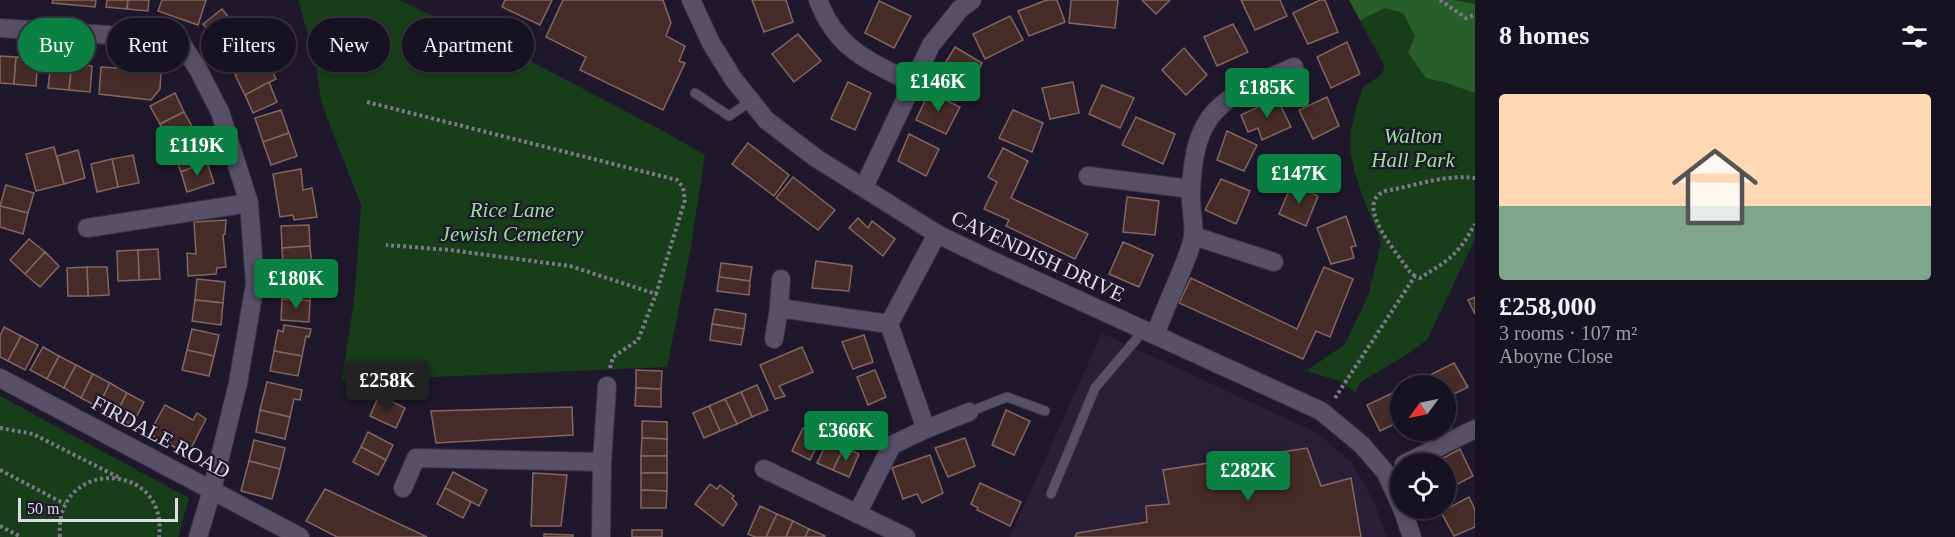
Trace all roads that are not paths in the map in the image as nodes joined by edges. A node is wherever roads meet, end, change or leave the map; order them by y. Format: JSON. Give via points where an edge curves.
{"nodes":[{"id":1,"x":691,"y":0,"type":"edge"},
{"id":2,"x":818,"y":0,"type":"edge"},
{"id":3,"x":972,"y":0,"type":"edge"},
{"id":4,"x":0,"y":28,"type":"edge"},
{"id":5,"x":1294,"y":67,"type":"dead end"},
{"id":6,"x":912,"y":83,"type":"junction"},
{"id":7,"x":695,"y":93,"type":"dead end"},
{"id":8,"x":751,"y":101,"type":"junction"},
{"id":9,"x":1088,"y":176,"type":"dead end"},
{"id":10,"x":864,"y":187,"type":"junction"},
{"id":11,"x":1191,"y":189,"type":"junction"},
{"id":12,"x":249,"y":203,"type":"junction"},
{"id":13,"x":87,"y":228,"type":"dead end"},
{"id":14,"x":938,"y":234,"type":"junction"},
{"id":15,"x":1194,"y":236,"type":"junction"},
{"id":16,"x":1274,"y":262,"type":"dead end"},
{"id":17,"x":781,"y":279,"type":"dead end"},
{"id":18,"x":779,"y":308,"type":"junction"},
{"id":19,"x":889,"y":324,"type":"junction"},
{"id":20,"x":1149,"y":333,"type":"junction"},
{"id":21,"x":774,"y":339,"type":"dead end"},
{"id":22,"x":0,"y":378,"type":"edge"},
{"id":23,"x":607,"y":386,"type":"road end"},
{"id":24,"x":1045,"y":411,"type":"dead end"},
{"id":25,"x":969,"y":412,"type":"joint"},
{"id":26,"x":926,"y":429,"type":"junction"},
{"id":27,"x":1475,"y":429,"type":"edge"},
{"id":28,"x":1426,"y":453,"type":"edge"},
{"id":29,"x":602,"y":462,"type":"junction"},
{"id":30,"x":1390,"y":463,"type":"edge"},
{"id":31,"x":764,"y":469,"type":"dead end"},
{"id":32,"x":403,"y":488,"type":"dead end"},
{"id":33,"x":212,"y":490,"type":"junction"},
{"id":34,"x":1051,"y":494,"type":"dead end"},
{"id":35,"x":857,"y":514,"type":"junction"},
{"id":36,"x":1407,"y":519,"type":"edge"},
{"id":37,"x":198,"y":537,"type":"edge"},
{"id":38,"x":300,"y":537,"type":"edge"},
{"id":39,"x":601,"y":537,"type":"edge"},
{"id":40,"x":906,"y":537,"type":"edge"},
{"id":41,"x":1412,"y":537,"type":"edge"}],
"edges":[{"from":1,"to":8,"type":"street","name":"CAVENDISH DRIVE","via":[[711,43]]},
{"from":2,"to":6,"type":"street","via":[[837,36],[858,55]]},
{"from":3,"to":6,"type":"street","via":[[931,45]]},
{"from":4,"to":12,"type":"street","via":[[156,38],[183,46],[220,112]]},
{"from":5,"to":11,"type":"street","via":[[1242,90],[1214,111],[1196,147]]},
{"from":6,"to":10,"type":"street"},
{"from":7,"to":8,"type":"lane","via":[[729,116]]},
{"from":8,"to":10,"type":"street","name":"CAVENDISH DRIVE","via":[[766,120],[794,142]]},
{"from":9,"to":11,"type":"street"},
{"from":10,"to":14,"type":"street","name":"CAVENDISH DRIVE"},
{"from":11,"to":15,"type":"street"},
{"from":12,"to":13,"type":"street"},
{"from":12,"to":33,"type":"street","via":[[255,284],[238,384]]},
{"from":14,"to":19,"type":"street"},
{"from":14,"to":20,"type":"street","name":"CAVENDISH DRIVE"},
{"from":15,"to":16,"type":"street"},
{"from":15,"to":20,"type":"street"},
{"from":17,"to":18,"type":"street"},
{"from":18,"to":19,"type":"street"},
{"from":18,"to":21,"type":"street"},
{"from":19,"to":26,"type":"street"},
{"from":20,"to":30,"type":"street","name":"CAVENDISH DRIVE","via":[[1325,414],[1362,446]]},
{"from":20,"to":34,"type":"lane","via":[[1095,388]]},
{"from":22,"to":33,"type":"street","name":"FIRDALE ROAD"},
{"from":23,"to":29,"type":"street"},
{"from":24,"to":25,"type":"lane","via":[[1007,396]]},
{"from":25,"to":26,"type":"street"},
{"from":26,"to":35,"type":"street","via":[[892,445]]},
{"from":27,"to":28,"type":"street"},
{"from":29,"to":32,"type":"street","via":[[416,458]]},
{"from":29,"to":39,"type":"street"},
{"from":31,"to":35,"type":"street"},
{"from":33,"to":37,"type":"street"},
{"from":33,"to":38,"type":"street","name":"FIRDALE ROAD"},
{"from":35,"to":40,"type":"street"},
{"from":36,"to":41,"type":"street","name":"CAVENDISH DRIVE"}]}
